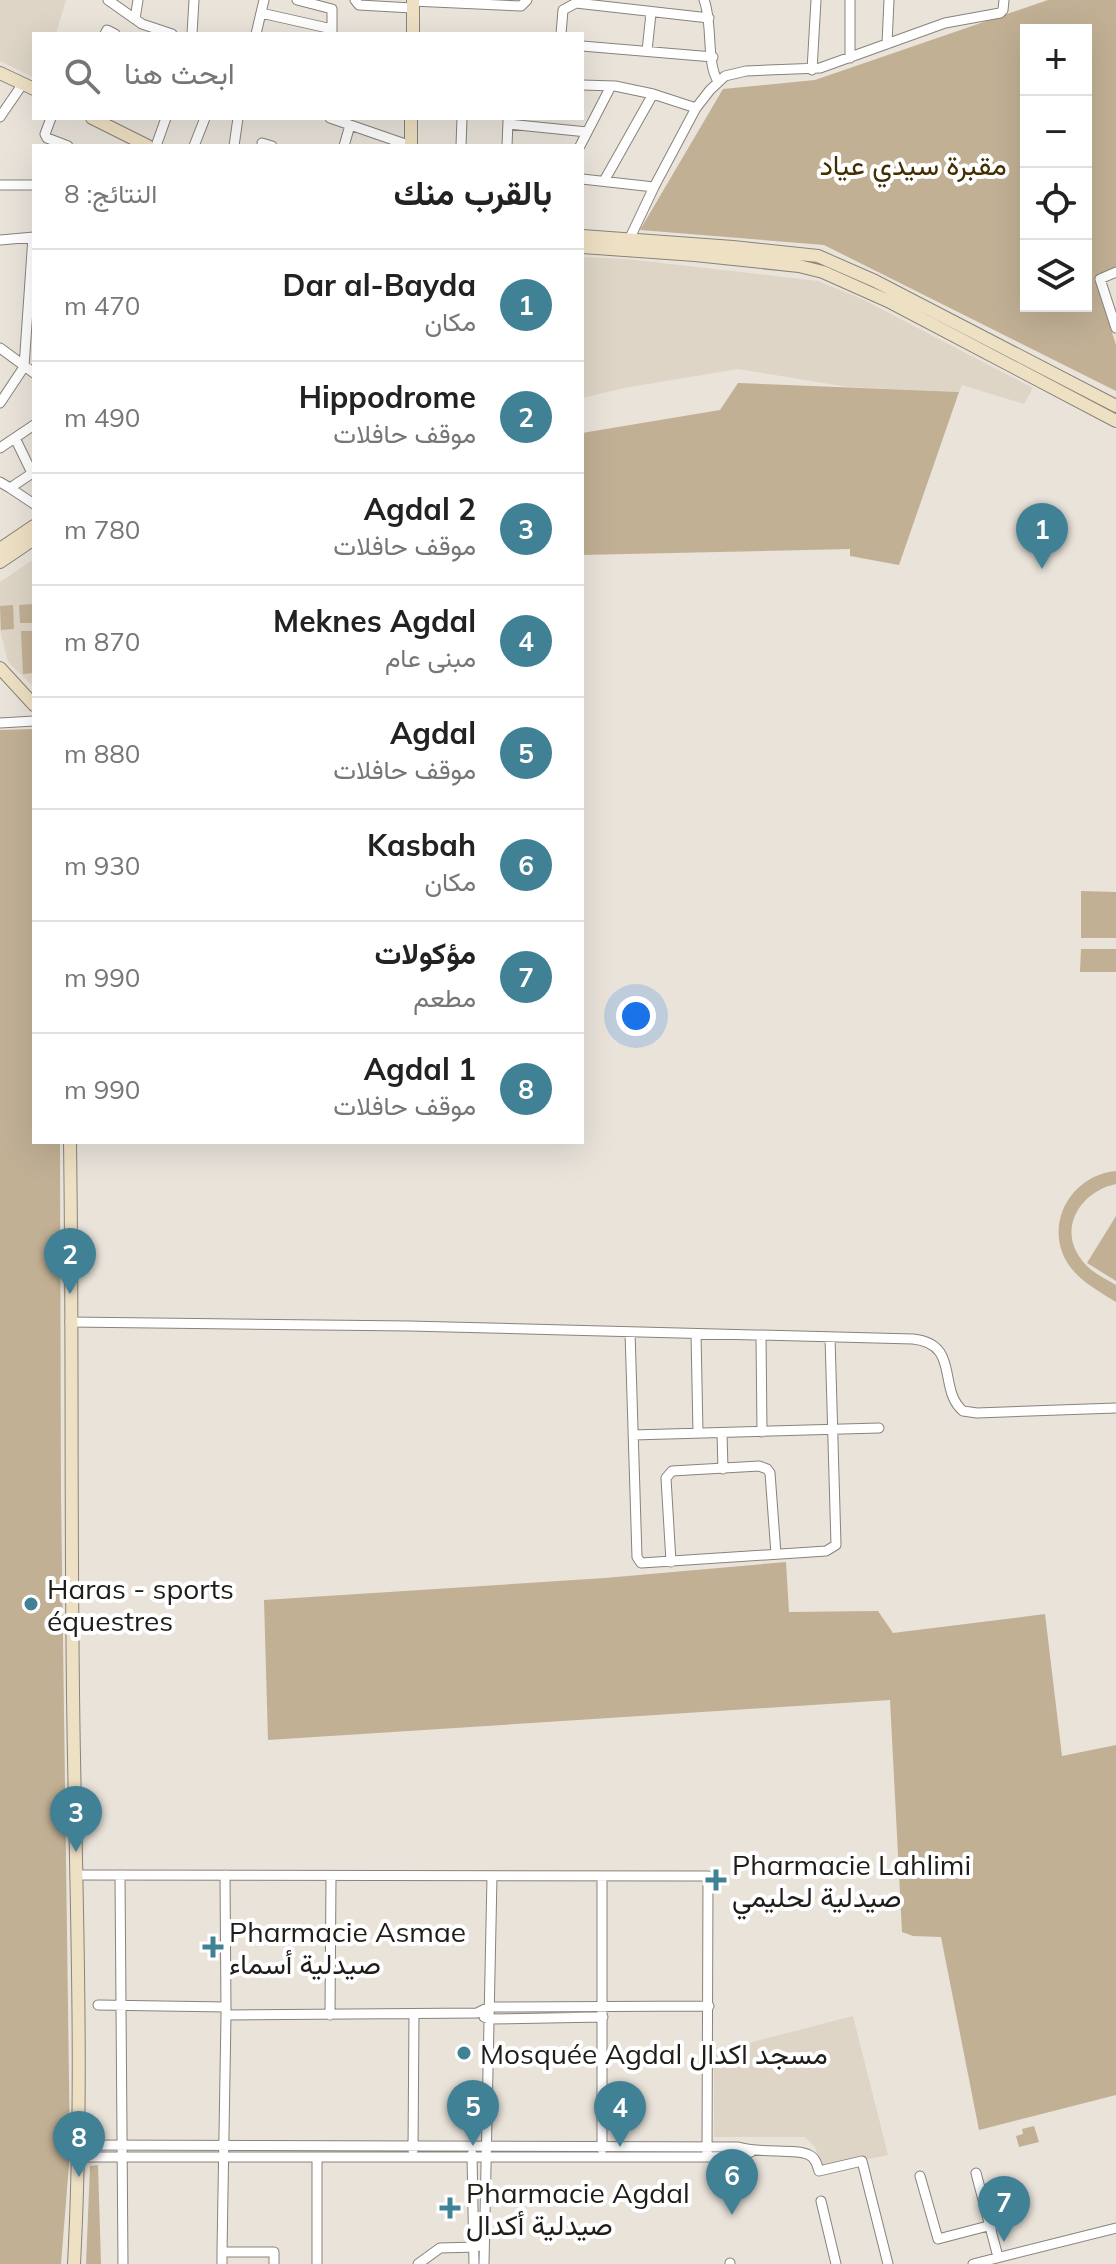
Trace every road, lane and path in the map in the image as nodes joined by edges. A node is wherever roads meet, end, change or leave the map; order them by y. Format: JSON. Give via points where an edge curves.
{"nodes":[{"id":1,"x":108,"y":0,"type":"edge"},
{"id":2,"x":138,"y":0,"type":"edge"},
{"id":3,"x":194,"y":0,"type":"edge"},
{"id":4,"x":264,"y":0,"type":"edge"},
{"id":5,"x":297,"y":0,"type":"edge"},
{"id":6,"x":355,"y":0,"type":"edge"},
{"id":7,"x":527,"y":0,"type":"edge"},
{"id":8,"x":704,"y":0,"type":"edge"},
{"id":9,"x":816,"y":0,"type":"edge"},
{"id":10,"x":850,"y":0,"type":"edge"},
{"id":11,"x":889,"y":0,"type":"edge"},
{"id":12,"x":1004,"y":0,"type":"edge"},
{"id":13,"x":576,"y":2,"type":"edge"},
{"id":14,"x":412,"y":3,"type":"edge"},
{"id":15,"x":261,"y":13,"type":"junction"},
{"id":16,"x":651,"y":13,"type":"junction"},
{"id":17,"x":709,"y":18,"type":"junction"},
{"id":18,"x":135,"y":19,"type":"junction"},
{"id":19,"x":166,"y":32,"type":"edge"},
{"id":20,"x":192,"y":32,"type":"edge"},
{"id":21,"x":256,"y":32,"type":"edge"},
{"id":22,"x":332,"y":32,"type":"edge"},
{"id":23,"x":413,"y":32,"type":"edge"},
{"id":24,"x":561,"y":32,"type":"edge"},
{"id":25,"x":887,"y":44,"type":"junction"},
{"id":26,"x":584,"y":46,"type":"edge"},
{"id":27,"x":647,"y":51,"type":"junction"},
{"id":28,"x":713,"y":57,"type":"junction"},
{"id":29,"x":850,"y":58,"type":"junction"},
{"id":30,"x":812,"y":70,"type":"junction"},
{"id":31,"x":0,"y":73,"type":"edge"},
{"id":32,"x":718,"y":81,"type":"junction"},
{"id":33,"x":584,"y":85,"type":"edge"},
{"id":34,"x":611,"y":86,"type":"junction"},
{"id":35,"x":28,"y":87,"type":"edge"},
{"id":36,"x":653,"y":94,"type":"junction"},
{"id":37,"x":696,"y":108,"type":"junction"},
{"id":38,"x":0,"y":117,"type":"edge"},
{"id":39,"x":50,"y":120,"type":"edge"},
{"id":40,"x":96,"y":120,"type":"edge"},
{"id":41,"x":165,"y":120,"type":"edge"},
{"id":42,"x":204,"y":120,"type":"edge"},
{"id":43,"x":238,"y":120,"type":"edge"},
{"id":44,"x":336,"y":120,"type":"edge"},
{"id":45,"x":411,"y":120,"type":"edge"},
{"id":46,"x":462,"y":120,"type":"edge"},
{"id":47,"x":508,"y":121,"type":"edge"},
{"id":48,"x":361,"y":123,"type":"edge"},
{"id":49,"x":350,"y":125,"type":"junction"},
{"id":50,"x":587,"y":132,"type":"junction"},
{"id":51,"x":262,"y":143,"type":"dead end"},
{"id":52,"x":63,"y":144,"type":"edge"},
{"id":53,"x":144,"y":144,"type":"edge"},
{"id":54,"x":157,"y":144,"type":"edge"},
{"id":55,"x":195,"y":144,"type":"edge"},
{"id":56,"x":234,"y":144,"type":"edge"},
{"id":57,"x":265,"y":144,"type":"edge"},
{"id":58,"x":345,"y":144,"type":"edge"},
{"id":59,"x":407,"y":144,"type":"edge"},
{"id":60,"x":411,"y":144,"type":"edge"},
{"id":61,"x":461,"y":144,"type":"edge"},
{"id":62,"x":507,"y":144,"type":"edge"},
{"id":63,"x":581,"y":144,"type":"edge"},
{"id":64,"x":584,"y":179,"type":"edge"},
{"id":65,"x":604,"y":181,"type":"junction"},
{"id":66,"x":0,"y":185,"type":"edge"},
{"id":67,"x":32,"y":185,"type":"edge"},
{"id":68,"x":654,"y":187,"type":"junction"},
{"id":69,"x":584,"y":236,"type":"edge"},
{"id":70,"x":32,"y":237,"type":"edge"},
{"id":71,"x":0,"y":240,"type":"edge"},
{"id":72,"x":628,"y":244,"type":"junction"},
{"id":73,"x":584,"y":247,"type":"edge"},
{"id":74,"x":32,"y":266,"type":"edge"},
{"id":75,"x":1116,"y":272,"type":"edge"},
{"id":76,"x":890,"y":296,"type":"junction"},
{"id":77,"x":32,"y":306,"type":"edge"},
{"id":78,"x":1114,"y":312,"type":"edge"},
{"id":79,"x":1116,"y":328,"type":"edge"},
{"id":80,"x":30,"y":341,"type":"edge"},
{"id":81,"x":0,"y":348,"type":"edge"},
{"id":82,"x":24,"y":367,"type":"junction"},
{"id":83,"x":32,"y":372,"type":"edge"},
{"id":84,"x":0,"y":403,"type":"edge"},
{"id":85,"x":1116,"y":406,"type":"edge"},
{"id":86,"x":1116,"y":421,"type":"edge"},
{"id":87,"x":32,"y":426,"type":"edge"},
{"id":88,"x":15,"y":438,"type":"junction"},
{"id":89,"x":0,"y":448,"type":"edge"},
{"id":90,"x":32,"y":470,"type":"edge"},
{"id":91,"x":32,"y":473,"type":"edge"},
{"id":92,"x":0,"y":482,"type":"edge"},
{"id":93,"x":10,"y":488,"type":"junction"},
{"id":94,"x":32,"y":503,"type":"edge"},
{"id":95,"x":32,"y":527,"type":"edge"},
{"id":96,"x":32,"y":540,"type":"edge"},
{"id":97,"x":0,"y":549,"type":"edge"},
{"id":98,"x":0,"y":562,"type":"edge"},
{"id":99,"x":0,"y":668,"type":"edge"},
{"id":100,"x":32,"y":703,"type":"edge"},
{"id":101,"x":32,"y":721,"type":"edge"},
{"id":102,"x":0,"y":723,"type":"edge"},
{"id":103,"x":70,"y":1144,"type":"edge"},
{"id":104,"x":70,"y":1322,"type":"junction"},
{"id":105,"x":630,"y":1332,"type":"junction"},
{"id":106,"x":696,"y":1334,"type":"junction"},
{"id":107,"x":761,"y":1335,"type":"junction"},
{"id":108,"x":830,"y":1337,"type":"junction"},
{"id":109,"x":1116,"y":1408,"type":"edge"},
{"id":110,"x":879,"y":1428,"type":"dead end"},
{"id":111,"x":833,"y":1431,"type":"junction"},
{"id":112,"x":762,"y":1432,"type":"junction"},
{"id":113,"x":698,"y":1433,"type":"junction"},
{"id":114,"x":722,"y":1433,"type":"junction"},
{"id":115,"x":633,"y":1435,"type":"junction"},
{"id":116,"x":723,"y":1469,"type":"junction"},
{"id":117,"x":776,"y":1554,"type":"junction"},
{"id":118,"x":671,"y":1562,"type":"junction"},
{"id":119,"x":78,"y":1875,"type":"junction"},
{"id":120,"x":120,"y":1875,"type":"junction"},
{"id":121,"x":225,"y":1875,"type":"junction"},
{"id":122,"x":331,"y":1876,"type":"junction"},
{"id":123,"x":492,"y":1876,"type":"junction"},
{"id":124,"x":602,"y":1877,"type":"junction"},
{"id":125,"x":98,"y":2005,"type":"dead end"},
{"id":126,"x":121,"y":2006,"type":"junction"},
{"id":127,"x":602,"y":2006,"type":"junction"},
{"id":128,"x":709,"y":2006,"type":"junction"},
{"id":129,"x":489,"y":2007,"type":"junction"},
{"id":130,"x":226,"y":2011,"type":"junction"},
{"id":131,"x":477,"y":2013,"type":"junction"},
{"id":132,"x":414,"y":2014,"type":"junction"},
{"id":133,"x":330,"y":2015,"type":"junction"},
{"id":134,"x":603,"y":2017,"type":"junction"},
{"id":135,"x":489,"y":2019,"type":"junction"},
{"id":136,"x":224,"y":2145,"type":"junction"},
{"id":137,"x":412,"y":2146,"type":"junction"},
{"id":138,"x":473,"y":2146,"type":"junction"},
{"id":139,"x":79,"y":2151,"type":"junction"},
{"id":140,"x":122,"y":2151,"type":"junction"},
{"id":141,"x":486,"y":2152,"type":"junction"},
{"id":142,"x":602,"y":2152,"type":"junction"},
{"id":143,"x":707,"y":2152,"type":"junction"},
{"id":144,"x":222,"y":2157,"type":"junction"},
{"id":145,"x":317,"y":2157,"type":"junction"},
{"id":146,"x":413,"y":2157,"type":"junction"},
{"id":147,"x":472,"y":2158,"type":"junction"},
{"id":148,"x":976,"y":2173,"type":"dead end"},
{"id":149,"x":920,"y":2176,"type":"dead end"},
{"id":150,"x":821,"y":2201,"type":"dead end"},
{"id":151,"x":1011,"y":2220,"type":"dead end"},
{"id":152,"x":990,"y":2225,"type":"junction"},
{"id":153,"x":1116,"y":2228,"type":"edge"},
{"id":154,"x":478,"y":2246,"type":"junction"},
{"id":155,"x":222,"y":2252,"type":"junction"},
{"id":156,"x":998,"y":2257,"type":"junction"},
{"id":157,"x":74,"y":2264,"type":"edge"},
{"id":158,"x":123,"y":2264,"type":"edge"},
{"id":159,"x":222,"y":2264,"type":"edge"},
{"id":160,"x":274,"y":2264,"type":"edge"},
{"id":161,"x":317,"y":2264,"type":"edge"},
{"id":162,"x":418,"y":2264,"type":"edge"},
{"id":163,"x":474,"y":2264,"type":"edge"},
{"id":164,"x":484,"y":2264,"type":"edge"},
{"id":165,"x":836,"y":2264,"type":"edge"},
{"id":166,"x":888,"y":2264,"type":"edge"},
{"id":167,"x":973,"y":2264,"type":"edge"}],
"edges":[{"from":1,"to":18,"type":"street"},
{"from":2,"to":18,"type":"street"},
{"from":3,"to":20,"type":"street"},
{"from":4,"to":15,"type":"street"},
{"from":5,"to":22,"type":"street","via":[[332,9]]},
{"from":6,"to":14,"type":"street","via":[[359,5]]},
{"from":7,"to":14,"type":"street","via":[[521,6]]},
{"from":8,"to":17,"type":"street"},
{"from":9,"to":30,"type":"street"},
{"from":10,"to":29,"type":"street"},
{"from":11,"to":25,"type":"street"},
{"from":12,"to":25,"type":"street","via":[[1000,13],[945,23]]},
{"from":13,"to":16,"type":"street"},
{"from":13,"to":24,"type":"street","via":[[563,10]]},
{"from":14,"to":23,"type":"main road"},
{"from":15,"to":21,"type":"street"},
{"from":15,"to":22,"type":"street"},
{"from":16,"to":17,"type":"street"},
{"from":16,"to":27,"type":"street"},
{"from":17,"to":28,"type":"street"},
{"from":18,"to":19,"type":"street"},
{"from":25,"to":29,"type":"street"},
{"from":26,"to":27,"type":"street"},
{"from":27,"to":28,"type":"street"},
{"from":28,"to":32,"type":"street"},
{"from":29,"to":30,"type":"street"},
{"from":30,"to":32,"type":"street","via":[[746,71]]},
{"from":31,"to":35,"type":"main road"},
{"from":32,"to":37,"type":"street"},
{"from":33,"to":34,"type":"street"},
{"from":34,"to":36,"type":"street"},
{"from":34,"to":50,"type":"street"},
{"from":35,"to":38,"type":"street"},
{"from":36,"to":37,"type":"street"},
{"from":36,"to":65,"type":"street"},
{"from":37,"to":68,"type":"street"},
{"from":39,"to":52,"type":"street","via":[[47,138]]},
{"from":40,"to":53,"type":"main road"},
{"from":41,"to":54,"type":"street"},
{"from":42,"to":55,"type":"street"},
{"from":43,"to":56,"type":"street"},
{"from":44,"to":49,"type":"street"},
{"from":45,"to":60,"type":"main road"},
{"from":46,"to":61,"type":"street"},
{"from":47,"to":50,"type":"street"},
{"from":47,"to":62,"type":"street"},
{"from":48,"to":49,"type":"street"},
{"from":48,"to":59,"type":"street"},
{"from":49,"to":58,"type":"street"},
{"from":50,"to":63,"type":"street"},
{"from":51,"to":57,"type":"street"},
{"from":64,"to":65,"type":"street"},
{"from":65,"to":68,"type":"street"},
{"from":66,"to":67,"type":"street"},
{"from":68,"to":72,"type":"street"},
{"from":69,"to":72,"type":"main road"},
{"from":70,"to":71,"type":"street"},
{"from":72,"to":73,"type":"main road"},
{"from":72,"to":76,"type":"main road","via":[[732,252],[823,272]]},
{"from":74,"to":77,"type":"street"},
{"from":75,"to":78,"type":"street","via":[[1100,279]]},
{"from":76,"to":85,"type":"main road"},
{"from":76,"to":86,"type":"main road"},
{"from":77,"to":80,"type":"street"},
{"from":78,"to":79,"type":"street"},
{"from":80,"to":82,"type":"street"},
{"from":81,"to":82,"type":"street"},
{"from":82,"to":83,"type":"street"},
{"from":82,"to":84,"type":"street"},
{"from":87,"to":88,"type":"street"},
{"from":88,"to":89,"type":"street"},
{"from":88,"to":90,"type":"street"},
{"from":91,"to":93,"type":"street"},
{"from":92,"to":93,"type":"street"},
{"from":93,"to":94,"type":"street"},
{"from":95,"to":97,"type":"main road"},
{"from":96,"to":98,"type":"main road"},
{"from":99,"to":100,"type":"main road"},
{"from":101,"to":102,"type":"street"},
{"from":103,"to":104,"type":"main road"},
{"from":104,"to":105,"type":"street"},
{"from":104,"to":119,"type":"main road"},
{"from":105,"to":106,"type":"street"},
{"from":105,"to":115,"type":"street"},
{"from":106,"to":107,"type":"street"},
{"from":106,"to":113,"type":"street"},
{"from":107,"to":108,"type":"street"},
{"from":107,"to":112,"type":"street"},
{"from":108,"to":109,"type":"street","via":[[927,1341],[941,1353],[955,1402],[970,1413]]},
{"from":108,"to":111,"type":"street"},
{"from":110,"to":111,"type":"street"},
{"from":111,"to":112,"type":"street"},
{"from":111,"to":117,"type":"street","via":[[836,1545],[826,1551]]},
{"from":112,"to":114,"type":"street"},
{"from":113,"to":114,"type":"street"},
{"from":113,"to":115,"type":"street"},
{"from":114,"to":116,"type":"street"},
{"from":115,"to":118,"type":"street","via":[[637,1557],[641,1563]]},
{"from":116,"to":117,"type":"street","via":[[759,1466],[770,1473]]},
{"from":116,"to":118,"type":"street","via":[[667,1475]]},
{"from":117,"to":118,"type":"street"},
{"from":119,"to":120,"type":"street"},
{"from":119,"to":139,"type":"main road"},
{"from":120,"to":121,"type":"street"},
{"from":120,"to":126,"type":"street"},
{"from":121,"to":122,"type":"street"},
{"from":121,"to":130,"type":"street"},
{"from":122,"to":123,"type":"street"},
{"from":122,"to":133,"type":"street"},
{"from":123,"to":124,"type":"street"},
{"from":123,"to":129,"type":"street"},
{"from":124,"to":127,"type":"street"},
{"from":124,"to":128,"type":"street","via":[[708,1876]]},
{"from":125,"to":126,"type":"street"},
{"from":126,"to":130,"type":"street"},
{"from":126,"to":140,"type":"street"},
{"from":127,"to":128,"type":"street"},
{"from":127,"to":129,"type":"street"},
{"from":127,"to":134,"type":"street"},
{"from":128,"to":143,"type":"street"},
{"from":129,"to":131,"type":"street"},
{"from":129,"to":135,"type":"street"},
{"from":130,"to":133,"type":"street"},
{"from":130,"to":136,"type":"street"},
{"from":131,"to":132,"type":"street"},
{"from":131,"to":135,"type":"street"},
{"from":132,"to":133,"type":"street"},
{"from":132,"to":137,"type":"street"},
{"from":134,"to":135,"type":"street"},
{"from":134,"to":142,"type":"street"},
{"from":135,"to":141,"type":"street"},
{"from":136,"to":137,"type":"street"},
{"from":136,"to":140,"type":"street"},
{"from":136,"to":144,"type":"street"},
{"from":137,"to":138,"type":"street"},
{"from":137,"to":146,"type":"street"},
{"from":138,"to":141,"type":"street"},
{"from":138,"to":147,"type":"street"},
{"from":139,"to":140,"type":"street"},
{"from":139,"to":157,"type":"main road"},
{"from":140,"to":144,"type":"street"},
{"from":140,"to":158,"type":"street"},
{"from":141,"to":142,"type":"street"},
{"from":141,"to":147,"type":"street"},
{"from":141,"to":154,"type":"street"},
{"from":142,"to":143,"type":"street"},
{"from":143,"to":166,"type":"street","via":[[808,2153],[819,2171],[862,2161]]},
{"from":144,"to":145,"type":"street"},
{"from":144,"to":155,"type":"street"},
{"from":145,"to":146,"type":"street"},
{"from":145,"to":161,"type":"street"},
{"from":146,"to":147,"type":"street"},
{"from":147,"to":154,"type":"street"},
{"from":148,"to":152,"type":"street"},
{"from":149,"to":152,"type":"street","via":[[938,2239]]},
{"from":150,"to":165,"type":"street"},
{"from":151,"to":152,"type":"street"},
{"from":152,"to":156,"type":"street"},
{"from":153,"to":156,"type":"street"},
{"from":154,"to":162,"type":"street","via":[[440,2248]]},
{"from":154,"to":163,"type":"street"},
{"from":154,"to":164,"type":"street"},
{"from":155,"to":159,"type":"street"},
{"from":155,"to":160,"type":"street","via":[[274,2252]]},
{"from":156,"to":167,"type":"street"}]}
